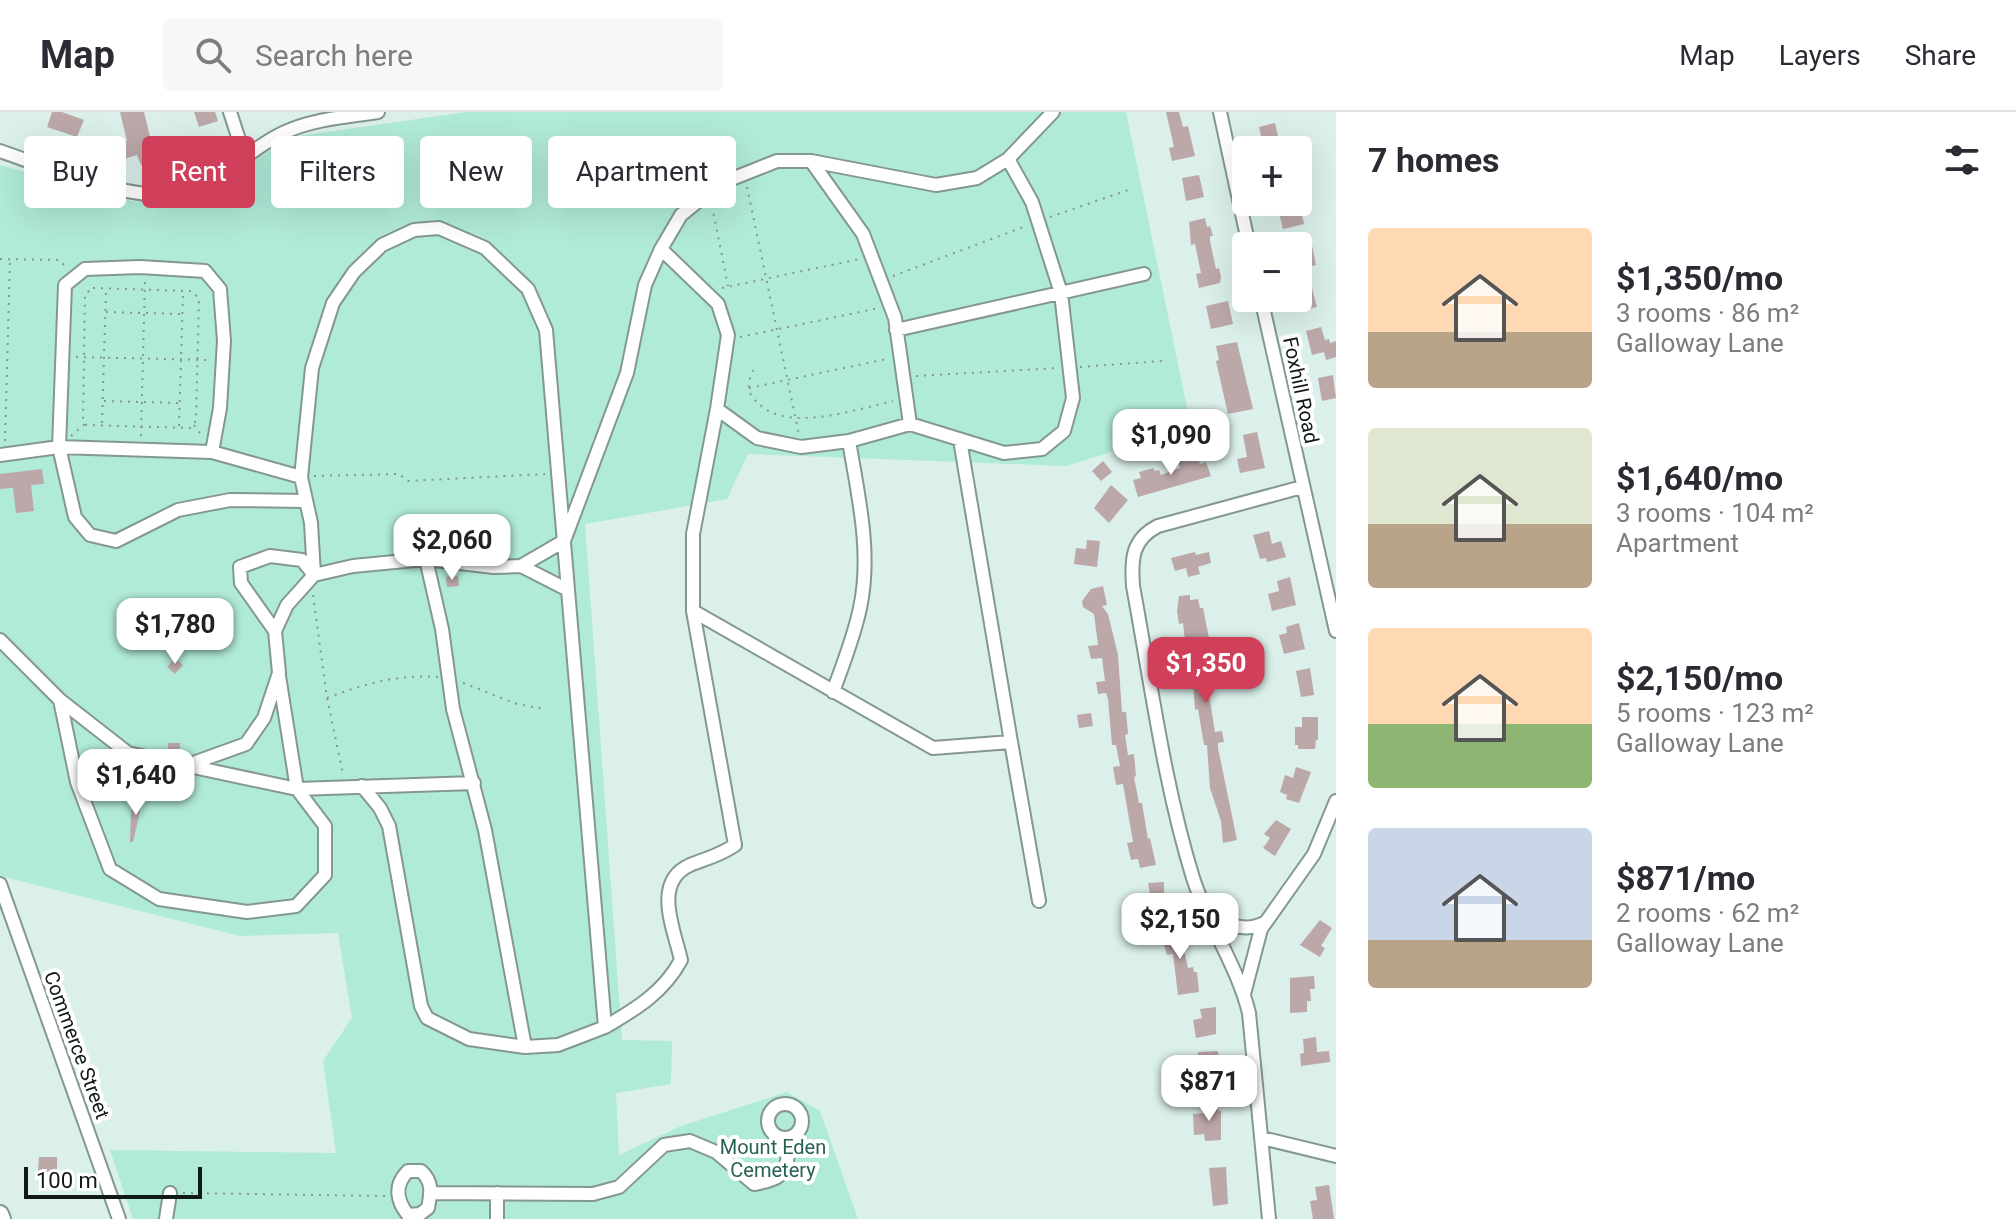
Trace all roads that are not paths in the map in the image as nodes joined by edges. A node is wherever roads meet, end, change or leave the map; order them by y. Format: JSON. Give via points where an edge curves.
{"nodes":[{"id":1,"x":230,"y":112,"type":"edge"},
{"id":2,"x":376,"y":112,"type":"edge"},
{"id":3,"x":1053,"y":112,"type":"edge"},
{"id":4,"x":1220,"y":112,"type":"edge"},
{"id":5,"x":238,"y":136,"type":"edge"},
{"id":6,"x":0,"y":151,"type":"edge"},
{"id":7,"x":255,"y":151,"type":"edge"},
{"id":8,"x":1008,"y":159,"type":"junction"},
{"id":9,"x":811,"y":161,"type":"junction"},
{"id":10,"x":142,"y":193,"type":"edge"},
{"id":11,"x":1246,"y":232,"type":"edge"},
{"id":12,"x":661,"y":249,"type":"junction"},
{"id":13,"x":1144,"y":274,"type":"dead end"},
{"id":14,"x":1061,"y":293,"type":"junction"},
{"id":15,"x":1264,"y":312,"type":"edge"},
{"id":16,"x":896,"y":330,"type":"junction"},
{"id":17,"x":717,"y":409,"type":"junction"},
{"id":18,"x":910,"y":424,"type":"junction"},
{"id":19,"x":960,"y":440,"type":"junction"},
{"id":20,"x":849,"y":441,"type":"junction"},
{"id":21,"x":59,"y":447,"type":"junction"},
{"id":22,"x":212,"y":452,"type":"junction"},
{"id":23,"x":2,"y":454,"type":"edge"},
{"id":24,"x":301,"y":477,"type":"junction"},
{"id":25,"x":1302,"y":487,"type":"junction"},
{"id":26,"x":306,"y":501,"type":"junction"},
{"id":27,"x":564,"y":541,"type":"junction"},
{"id":28,"x":426,"y":559,"type":"junction"},
{"id":29,"x":521,"y":566,"type":"junction"},
{"id":30,"x":312,"y":577,"type":"junction"},
{"id":31,"x":568,"y":590,"type":"junction"},
{"id":32,"x":693,"y":611,"type":"junction"},
{"id":33,"x":275,"y":631,"type":"junction"},
{"id":34,"x":1336,"y":631,"type":"edge"},
{"id":35,"x":0,"y":640,"type":"edge"},
{"id":36,"x":279,"y":673,"type":"junction"},
{"id":37,"x":833,"y":692,"type":"junction"},
{"id":38,"x":60,"y":700,"type":"junction"},
{"id":39,"x":1011,"y":742,"type":"junction"},
{"id":40,"x":185,"y":766,"type":"junction"},
{"id":41,"x":474,"y":783,"type":"junction"},
{"id":42,"x":362,"y":786,"type":"junction"},
{"id":43,"x":297,"y":789,"type":"junction"},
{"id":44,"x":1336,"y":801,"type":"edge"},
{"id":45,"x":0,"y":884,"type":"edge"},
{"id":46,"x":1039,"y":901,"type":"dead end"},
{"id":47,"x":1208,"y":916,"type":"junction"},
{"id":48,"x":1264,"y":923,"type":"junction"},
{"id":49,"x":1244,"y":994,"type":"junction"},
{"id":50,"x":605,"y":1027,"type":"junction"},
{"id":51,"x":525,"y":1047,"type":"junction"},
{"id":52,"x":1262,"y":1138,"type":"junction"},
{"id":53,"x":789,"y":1139,"type":"dead end"},
{"id":54,"x":1336,"y":1156,"type":"edge"},
{"id":55,"x":170,"y":1193,"type":"road end"},
{"id":56,"x":431,"y":1193,"type":"junction"},
{"id":57,"x":497,"y":1193,"type":"junction"},
{"id":58,"x":119,"y":1219,"type":"edge"},
{"id":59,"x":166,"y":1219,"type":"edge"},
{"id":60,"x":497,"y":1219,"type":"edge"},
{"id":61,"x":1269,"y":1219,"type":"edge"}],
"edges":[{"from":1,"to":5,"type":"street"},
{"from":2,"to":7,"type":"street","via":[[304,124]]},
{"from":3,"to":8,"type":"street"},
{"from":4,"to":11,"type":"street"},
{"from":6,"to":10,"type":"street"},
{"from":8,"to":9,"type":"street","via":[[977,178],[936,185]]},
{"from":8,"to":14,"type":"street","via":[[1032,202]]},
{"from":9,"to":12,"type":"street","via":[[777,161],[719,184],[681,215]]},
{"from":9,"to":16,"type":"street","via":[[863,234]]},
{"from":12,"to":17,"type":"street","via":[[718,304],[727,340]]},
{"from":12,"to":27,"type":"street","via":[[645,285],[627,373]]},
{"from":13,"to":14,"type":"street"},
{"from":14,"to":16,"type":"street"},
{"from":14,"to":19,"type":"street","via":[[1073,398],[1064,431],[1042,449],[1004,453]]},
{"from":15,"to":25,"type":"street","name":"Foxhill Road"},
{"from":16,"to":18,"type":"street"},
{"from":17,"to":20,"type":"street","via":[[757,438],[801,447]]},
{"from":17,"to":32,"type":"street","via":[[693,534]]},
{"from":18,"to":19,"type":"street"},
{"from":18,"to":20,"type":"street"},
{"from":19,"to":39,"type":"street"},
{"from":20,"to":37,"type":"street","via":[[864,549],[862,591]]},
{"from":21,"to":22,"type":"street"},
{"from":21,"to":22,"type":"street","via":[[65,285],[85,269],[145,268],[205,271],[220,289],[223,361]]},
{"from":21,"to":23,"type":"street"},
{"from":21,"to":26,"type":"street","via":[[75,517],[90,535],[116,541],[178,510],[230,500]]},
{"from":22,"to":24,"type":"street"},
{"from":24,"to":26,"type":"street"},
{"from":24,"to":27,"type":"street","via":[[312,368],[333,303],[382,245],[414,230],[439,228],[485,248],[528,289],[546,330]]},
{"from":25,"to":34,"type":"street","name":"Foxhill Road"},
{"from":25,"to":47,"type":"street","via":[[1158,526],[1139,541],[1132,555],[1133,586],[1176,814]]},
{"from":26,"to":30,"type":"street"},
{"from":27,"to":29,"type":"street"},
{"from":27,"to":31,"type":"street"},
{"from":28,"to":29,"type":"street"},
{"from":28,"to":30,"type":"street","via":[[353,566]]},
{"from":28,"to":41,"type":"street","via":[[453,709]]},
{"from":29,"to":31,"type":"street"},
{"from":30,"to":33,"type":"street","via":[[287,605]]},
{"from":30,"to":33,"type":"street","via":[[302,560],[270,556],[240,567],[241,583]]},
{"from":31,"to":50,"type":"street"},
{"from":32,"to":37,"type":"street"},
{"from":32,"to":50,"type":"street","via":[[735,845],[674,874],[668,891],[681,960],[654,995]]},
{"from":33,"to":36,"type":"street"},
{"from":35,"to":38,"type":"street"},
{"from":36,"to":40,"type":"street","via":[[264,718],[246,744]]},
{"from":36,"to":43,"type":"street"},
{"from":37,"to":39,"type":"street","via":[[933,748]]},
{"from":38,"to":40,"type":"street","via":[[128,753]]},
{"from":38,"to":43,"type":"street","via":[[77,782],[110,869],[159,899],[247,912],[296,906],[325,875],[325,826]]},
{"from":39,"to":46,"type":"street"},
{"from":40,"to":43,"type":"street"},
{"from":41,"to":42,"type":"street"},
{"from":41,"to":51,"type":"street"},
{"from":42,"to":43,"type":"street"},
{"from":42,"to":51,"type":"street","via":[[389,826],[427,1018],[469,1039]]},
{"from":44,"to":48,"type":"street","via":[[1314,854]]},
{"from":45,"to":58,"type":"street","name":"Commerce Street"},
{"from":47,"to":48,"type":"street","via":[[1235,927],[1253,929]]},
{"from":47,"to":49,"type":"street"},
{"from":48,"to":49,"type":"street"},
{"from":49,"to":52,"type":"street"},
{"from":50,"to":51,"type":"street","via":[[558,1045]]},
{"from":52,"to":54,"type":"street"},
{"from":52,"to":61,"type":"street"},
{"from":53,"to":57,"type":"street","via":[[787,1166],[774,1180],[754,1184],[716,1152],[690,1141],[664,1145],[619,1187],[593,1194]]},
{"from":55,"to":59,"type":"street"},
{"from":56,"to":56,"type":"street","via":[[428,1208],[420,1214],[408,1215],[399,1205],[400,1179],[408,1171],[421,1171]]},
{"from":56,"to":57,"type":"street"},
{"from":57,"to":60,"type":"street"}]}
